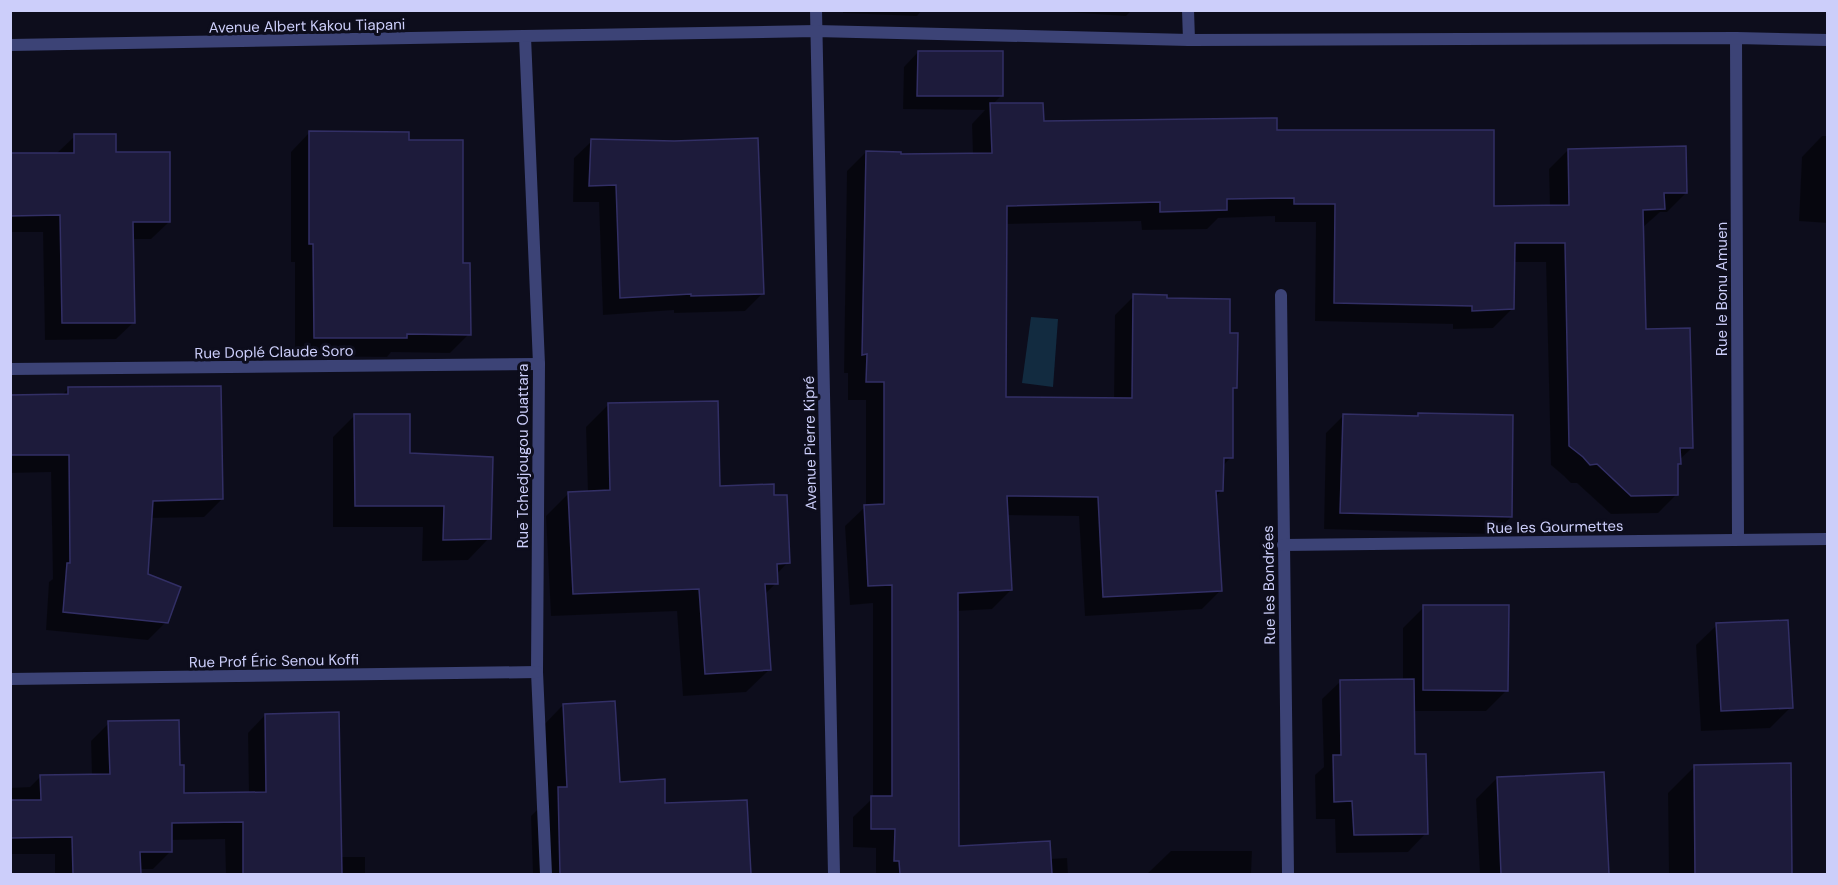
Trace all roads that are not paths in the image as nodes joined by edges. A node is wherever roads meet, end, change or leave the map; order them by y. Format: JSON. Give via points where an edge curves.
{"nodes":[{"id":1,"x":816,"y":10,"type":"edge"},
{"id":2,"x":1188,"y":10,"type":"edge"},
{"id":3,"x":816,"y":31,"type":"junction"},
{"id":4,"x":525,"y":38,"type":"junction"},
{"id":5,"x":1736,"y":38,"type":"junction"},
{"id":6,"x":1189,"y":40,"type":"junction"},
{"id":7,"x":1827,"y":40,"type":"edge"},
{"id":8,"x":10,"y":45,"type":"edge"},
{"id":9,"x":1281,"y":295,"type":"dead end"},
{"id":10,"x":539,"y":364,"type":"junction"},
{"id":11,"x":10,"y":369,"type":"edge"},
{"id":12,"x":1738,"y":539,"type":"junction"},
{"id":13,"x":1827,"y":539,"type":"edge"},
{"id":14,"x":1283,"y":545,"type":"junction"},
{"id":15,"x":537,"y":672,"type":"junction"},
{"id":16,"x":10,"y":680,"type":"edge"},
{"id":17,"x":546,"y":874,"type":"edge"},
{"id":18,"x":834,"y":874,"type":"edge"},
{"id":19,"x":1288,"y":874,"type":"edge"}],
"edges":[{"from":1,"to":3,"type":"street","name":"Avenue Pierre Kipré"},
{"from":2,"to":6,"type":"street"},
{"from":3,"to":4,"type":"street","name":"Avenue Albert Kakou Tiapani"},
{"from":3,"to":6,"type":"street","name":"Avenue Albert Kakou Tiapani"},
{"from":3,"to":18,"type":"street","name":"Avenue Pierre Kipré"},
{"from":4,"to":8,"type":"street","name":"Avenue Albert Kakou Tiapani"},
{"from":4,"to":10,"type":"street","name":"Rue Tchedjougou Ouattara"},
{"from":5,"to":6,"type":"street","name":"Avenue Albert Kakou Tiapani"},
{"from":5,"to":7,"type":"street","name":"Avenue Albert Kakou Tiapani"},
{"from":5,"to":12,"type":"street","name":"Rue le Bonu Amuen"},
{"from":9,"to":14,"type":"street","name":"Rue les Bondrées"},
{"from":10,"to":11,"type":"street","name":"Rue Doplé Claude Soro"},
{"from":10,"to":15,"type":"street","name":"Rue Tchedjougou Ouattara"},
{"from":12,"to":13,"type":"street","name":"Rue les Gourmettes"},
{"from":12,"to":14,"type":"street","name":"Rue les Gourmettes"},
{"from":14,"to":19,"type":"street","name":"Rue les Bondrées"},
{"from":15,"to":16,"type":"street","name":"Rue Prof Éric Senou Koffi"},
{"from":15,"to":17,"type":"street","name":"Rue Tchedjougou Ouattara"}]}
